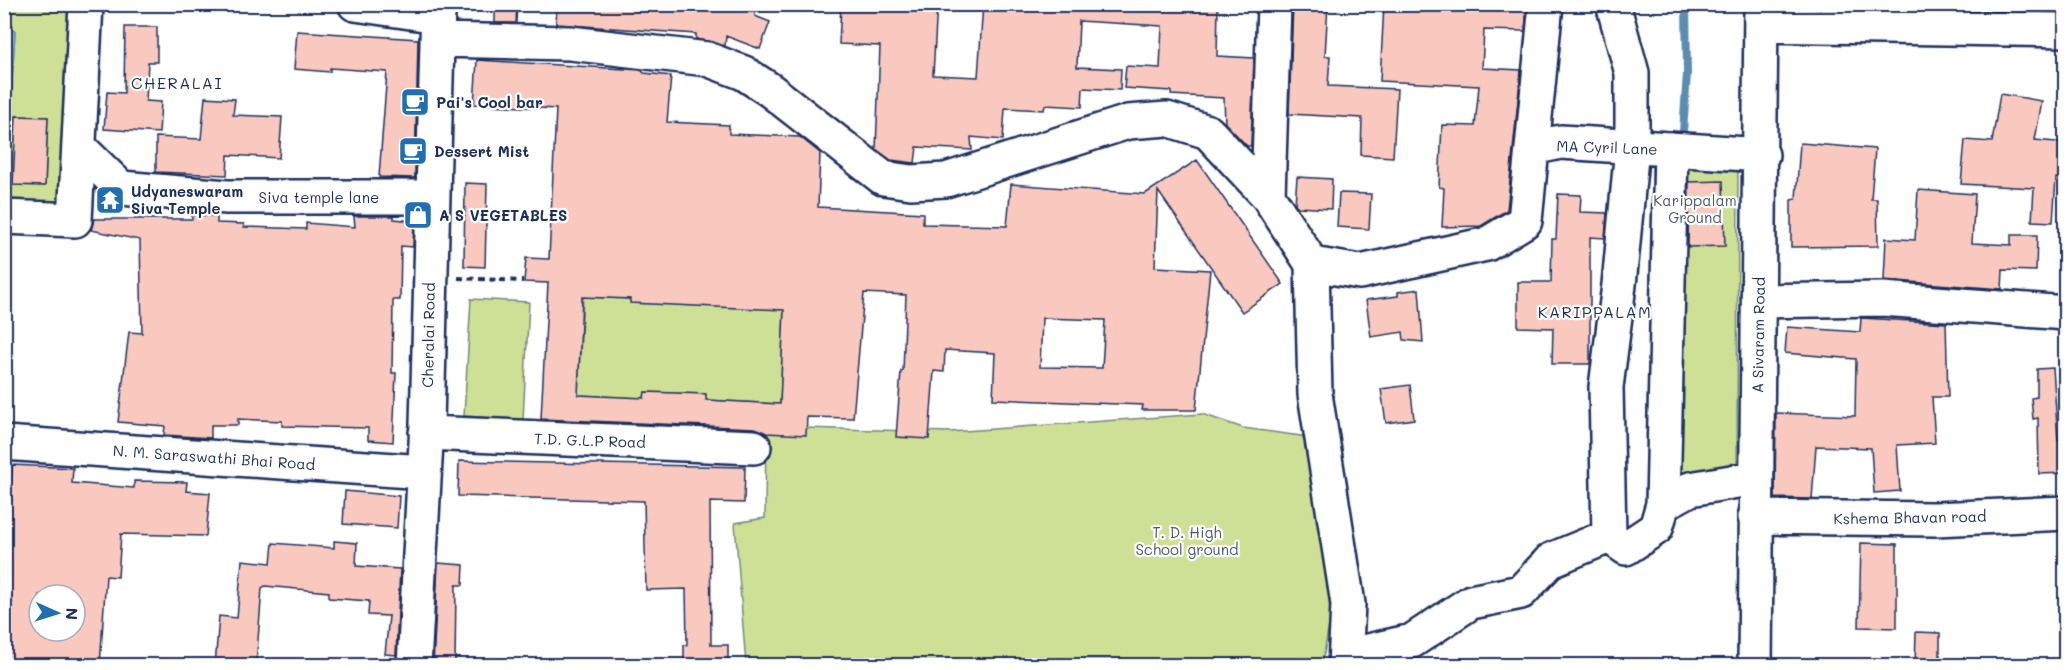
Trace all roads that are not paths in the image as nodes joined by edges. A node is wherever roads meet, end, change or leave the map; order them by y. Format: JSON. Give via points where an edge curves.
{"nodes":[{"id":1,"x":86,"y":4,"type":"edge"},
{"id":2,"x":355,"y":4,"type":"edge"},
{"id":3,"x":1274,"y":4,"type":"edge"},
{"id":4,"x":1546,"y":4,"type":"edge"},
{"id":5,"x":1613,"y":4,"type":"edge"},
{"id":6,"x":1762,"y":15,"type":"edge"},
{"id":7,"x":1946,"y":16,"type":"edge"},
{"id":8,"x":438,"y":20,"type":"edge"},
{"id":9,"x":2066,"y":30,"type":"edge"},
{"id":10,"x":79,"y":147,"type":"junction"},
{"id":11,"x":1632,"y":147,"type":"junction"},
{"id":12,"x":1532,"y":148,"type":"junction"},
{"id":13,"x":1671,"y":149,"type":"junction"},
{"id":14,"x":1762,"y":155,"type":"junction"},
{"id":15,"x":1268,"y":196,"type":"junction"},
{"id":16,"x":431,"y":197,"type":"junction"},
{"id":17,"x":4,"y":217,"type":"edge"},
{"id":18,"x":1312,"y":264,"type":"junction"},
{"id":19,"x":1759,"y":301,"type":"junction"},
{"id":20,"x":2066,"y":313,"type":"edge"},
{"id":21,"x":426,"y":433,"type":"junction"},
{"id":22,"x":4,"y":443,"type":"edge"},
{"id":23,"x":754,"y":447,"type":"dead end"},
{"id":24,"x":424,"y":471,"type":"junction"},
{"id":25,"x":1755,"y":478,"type":"junction"},
{"id":26,"x":1663,"y":504,"type":"junction"},
{"id":27,"x":2066,"y":513,"type":"edge"},
{"id":28,"x":1755,"y":517,"type":"junction"},
{"id":29,"x":1609,"y":536,"type":"junction"},
{"id":30,"x":1346,"y":661,"type":"edge"},
{"id":31,"x":414,"y":666,"type":"edge"},
{"id":32,"x":1755,"y":666,"type":"edge"}],
"edges":[{"from":1,"to":10,"type":"street"},
{"from":2,"to":8,"type":"street"},
{"from":3,"to":15,"type":"street"},
{"from":4,"to":12,"type":"street"},
{"from":5,"to":11,"type":"street","via":[[1632,73]]},
{"from":6,"to":7,"type":"street"},
{"from":6,"to":14,"type":"street","name":"A Sivaram Road"},
{"from":7,"to":9,"type":"street"},
{"from":8,"to":15,"type":"street","via":[[570,43],[707,59],[744,73],[770,90],[883,178],[911,182],[946,180],[1128,122],[1167,119],[1208,132]]},
{"from":8,"to":16,"type":"street","name":"Cheralai Road"},
{"from":10,"to":16,"type":"street","name":"Siva temple lane","via":[[121,188],[227,196]]},
{"from":10,"to":17,"type":"street","via":[[75,220]]},
{"from":11,"to":12,"type":"street","name":"MA Cyril Lane","via":[[1561,142]]},
{"from":11,"to":13,"type":"street","name":"MA Cyril Lane"},
{"from":11,"to":29,"type":"street","via":[[1606,387]]},
{"from":12,"to":18,"type":"street","via":[[1525,221],[1487,244],[1360,272]]},
{"from":13,"to":14,"type":"street","name":"MA Cyril Lane"},
{"from":13,"to":26,"type":"street"},
{"from":14,"to":19,"type":"street","name":"A Sivaram Road"},
{"from":15,"to":18,"type":"street"},
{"from":16,"to":21,"type":"street","name":"Cheralai Road"},
{"from":18,"to":30,"type":"street","via":[[1315,394],[1348,604]]},
{"from":19,"to":20,"type":"street","via":[[1883,299]]},
{"from":19,"to":25,"type":"street","name":"A Sivaram Road"},
{"from":21,"to":23,"type":"street","name":"T.D. G.L.P Road"},
{"from":21,"to":24,"type":"street","name":"Cheralai Road"},
{"from":22,"to":24,"type":"street","name":"N. M. Saraswathi Bhai Road"},
{"from":24,"to":31,"type":"street","name":"Cheralai Road"},
{"from":25,"to":26,"type":"street","via":[[1690,489]]},
{"from":25,"to":28,"type":"street","name":"A Sivaram Road"},
{"from":26,"to":29,"type":"street","via":[[1656,528],[1626,548]]},
{"from":27,"to":28,"type":"street","name":"Kshema Bhavan road","via":[[1935,519]]},
{"from":28,"to":32,"type":"street","name":"A Sivaram Road"},
{"from":29,"to":30,"type":"street","via":[[1551,560],[1521,592],[1471,602],[1412,641]]}]}
